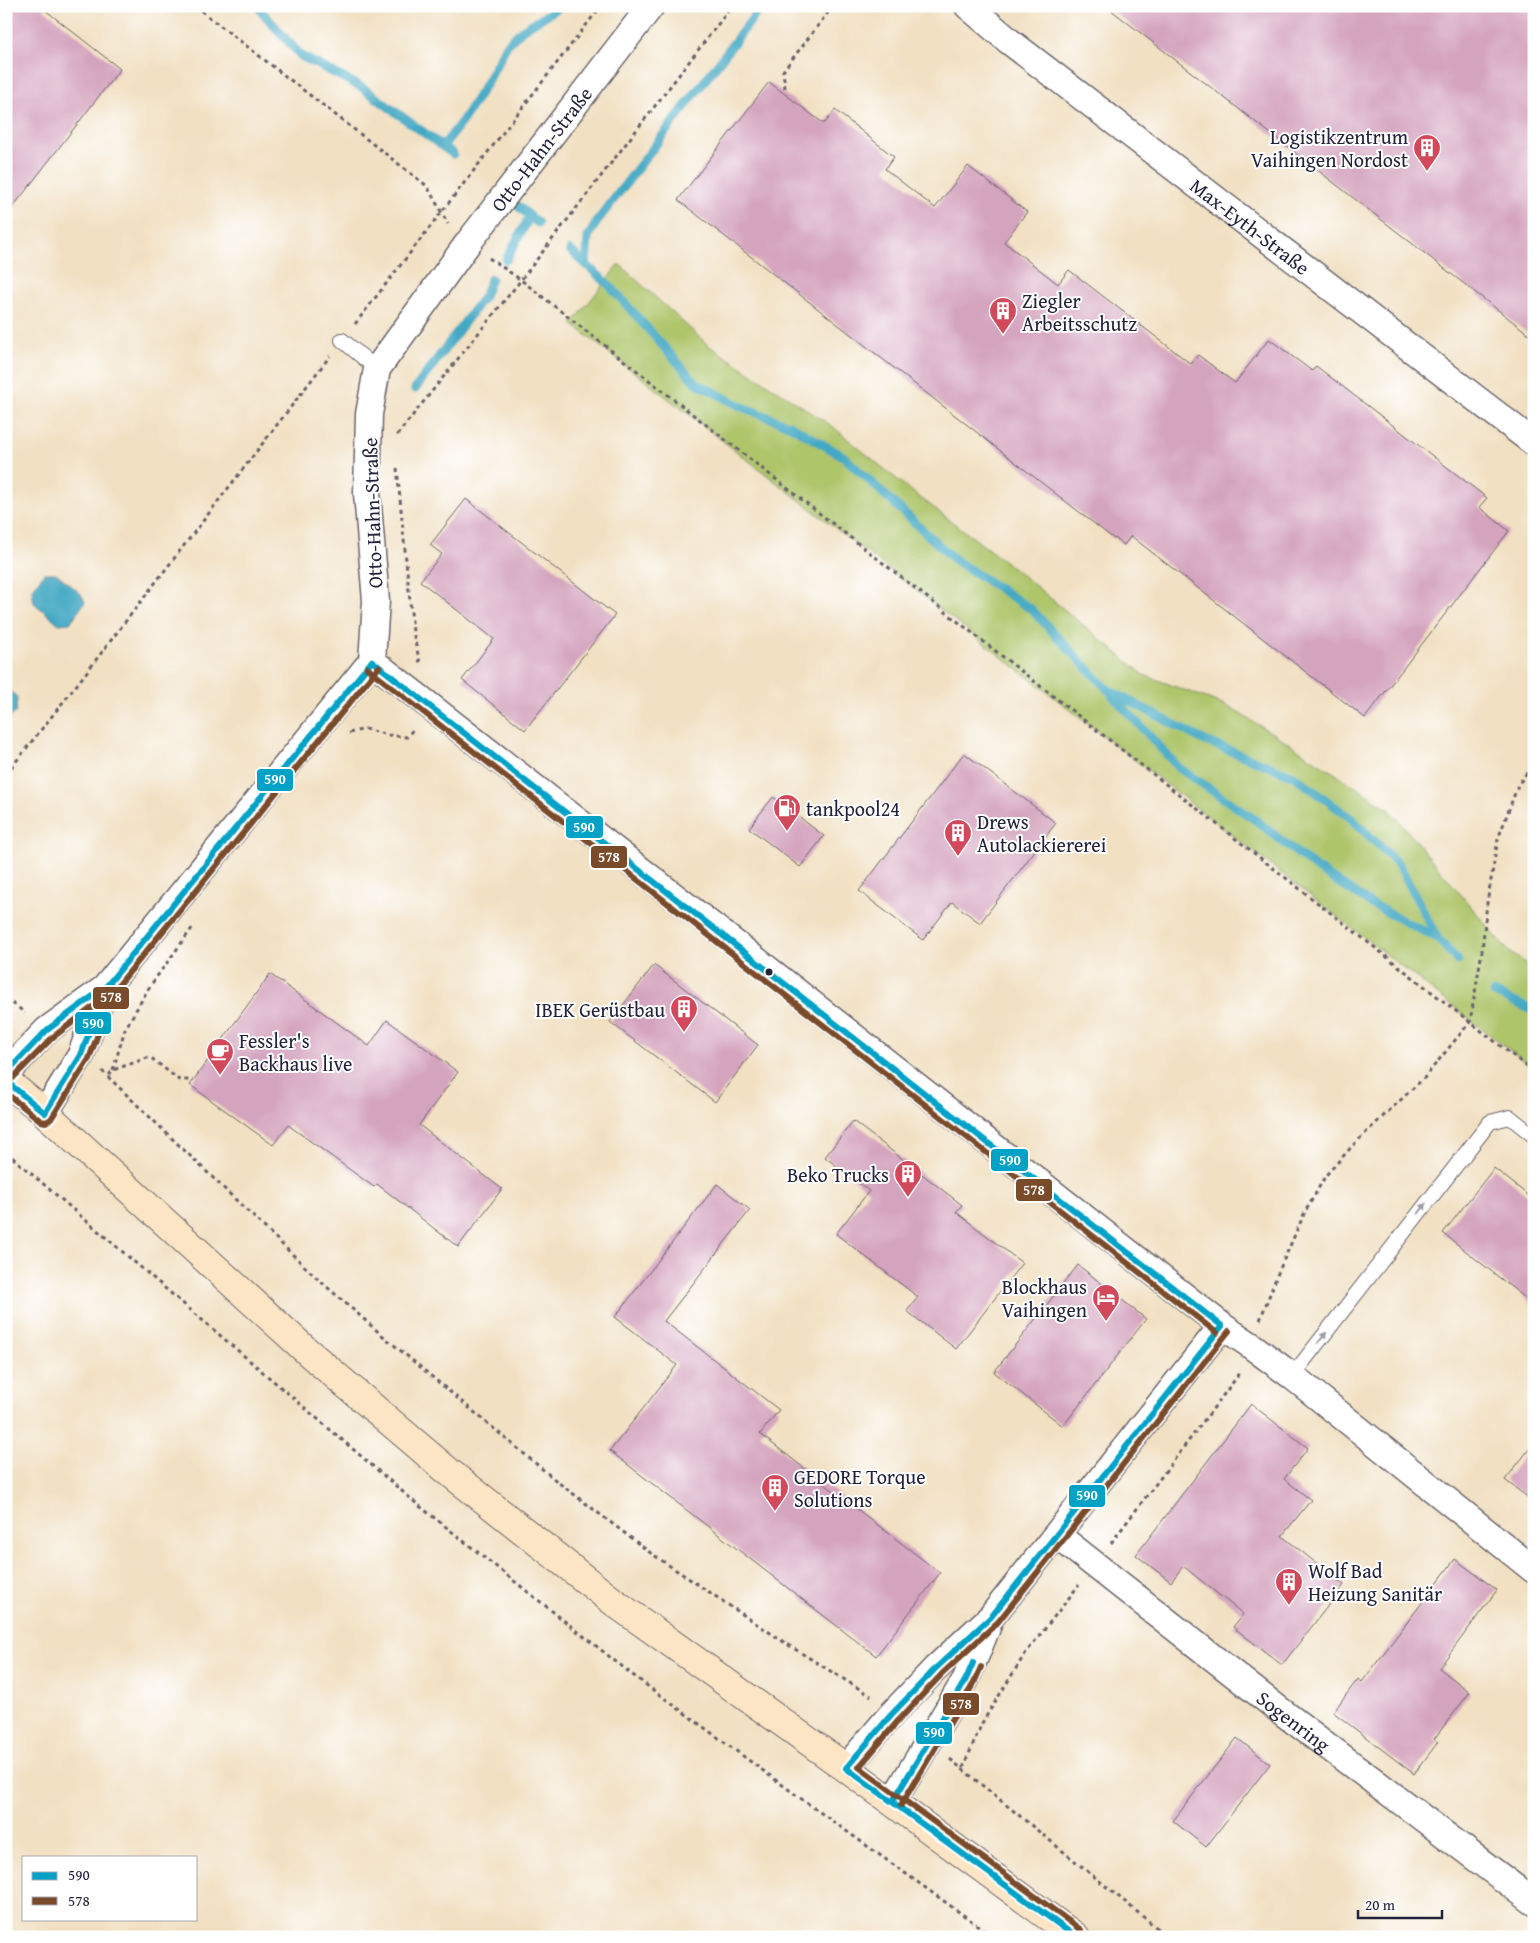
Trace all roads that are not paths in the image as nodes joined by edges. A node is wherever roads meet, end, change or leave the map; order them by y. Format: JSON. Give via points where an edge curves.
{"nodes":[{"id":1,"x":652,"y":6,"type":"edge"},
{"id":2,"x":968,"y":6,"type":"edge"},
{"id":3,"x":342,"y":340,"type":"road end"},
{"id":4,"x":378,"y":369,"type":"junction"},
{"id":5,"x":1534,"y":443,"type":"edge"},
{"id":6,"x":372,"y":661,"type":"junction"},
{"id":7,"x":105,"y":988,"type":"junction"},
{"id":8,"x":6,"y":1073,"type":"edge"},
{"id":9,"x":6,"y":1080,"type":"edge"},
{"id":10,"x":45,"y":1113,"type":"junction"},
{"id":11,"x":1534,"y":1136,"type":"edge"},
{"id":12,"x":1222,"y":1326,"type":"junction"},
{"id":13,"x":1292,"y":1376,"type":"junction"},
{"id":14,"x":1057,"y":1535,"type":"junction"},
{"id":15,"x":1534,"y":1570,"type":"edge"},
{"id":16,"x":992,"y":1617,"type":"junction"},
{"id":17,"x":846,"y":1768,"type":"junction"},
{"id":18,"x":893,"y":1802,"type":"junction"},
{"id":19,"x":1534,"y":1902,"type":"edge"},
{"id":20,"x":1076,"y":1937,"type":"edge"}],
"edges":[{"from":1,"to":4,"type":"street","name":"Otto-Hahn-Straße","via":[[468,243]]},
{"from":2,"to":5,"type":"street","name":"Max-Eyth-Straße"},
{"from":3,"to":4,"type":"lane"},
{"from":4,"to":6,"type":"street","name":"Otto-Hahn-Straße","via":[[369,414],[367,492],[376,601]]},
{"from":6,"to":7,"type":"street"},
{"from":6,"to":12,"type":"street"},
{"from":7,"to":8,"type":"street","via":[[46,1030]]},
{"from":7,"to":10,"type":"street","via":[[81,1055]]},
{"from":9,"to":10,"type":"street"},
{"from":10,"to":17,"type":"street","via":[[308,1353],[449,1472],[615,1603]]},
{"from":13,"to":11,"type":"lane","one_way":true,"via":[[1490,1122],[1510,1117]]},
{"from":12,"to":13,"type":"street"},
{"from":12,"to":14,"type":"street"},
{"from":13,"to":15,"type":"street"},
{"from":14,"to":16,"type":"street"},
{"from":14,"to":19,"type":"street","name":"Sogenring","via":[[1285,1714]]},
{"from":16,"to":17,"type":"street","via":[[936,1668]]},
{"from":16,"to":18,"type":"street","via":[[966,1679]]},
{"from":17,"to":18,"type":"street"},
{"from":18,"to":20,"type":"street"}]}
